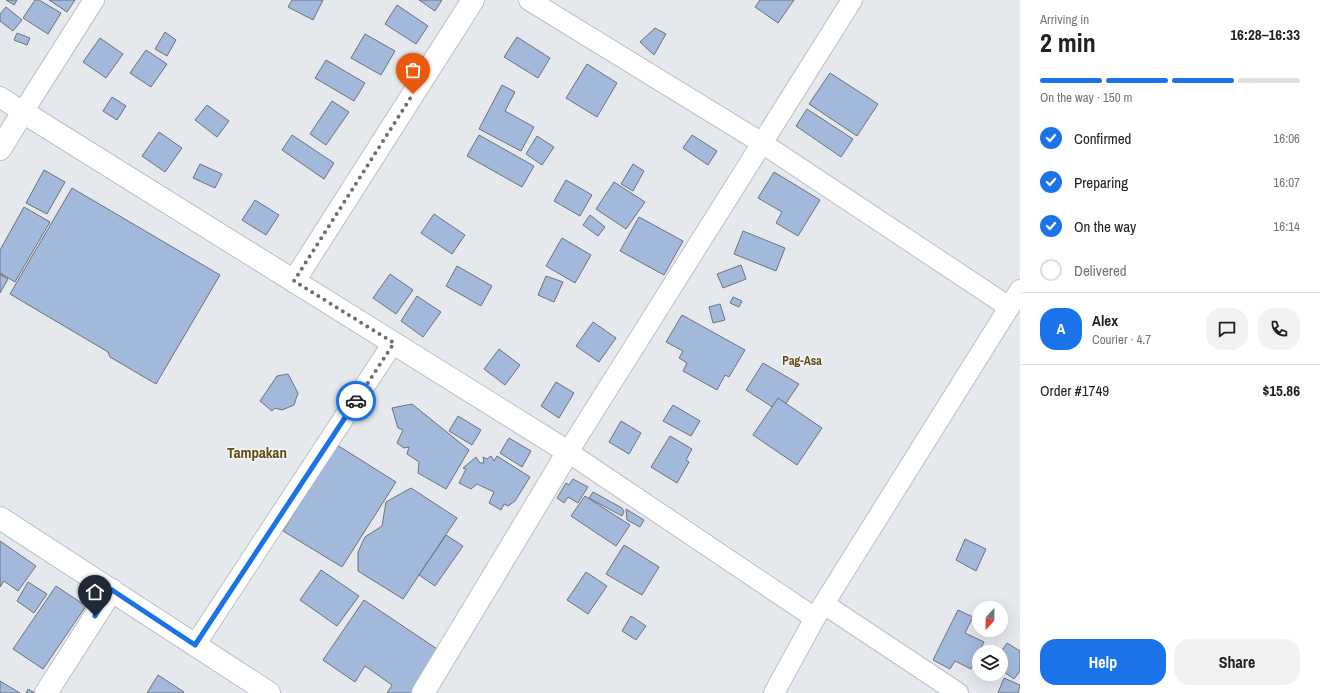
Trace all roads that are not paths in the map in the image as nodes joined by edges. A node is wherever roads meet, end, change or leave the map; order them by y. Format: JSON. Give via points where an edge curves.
{"nodes":[{"id":1,"x":94,"y":0,"type":"edge"},
{"id":2,"x":473,"y":0,"type":"edge"},
{"id":3,"x":529,"y":0,"type":"edge"},
{"id":4,"x":852,"y":0,"type":"edge"},
{"id":5,"x":0,"y":97,"type":"edge"},
{"id":6,"x":23,"y":112,"type":"junction"},
{"id":7,"x":762,"y":143,"type":"junction"},
{"id":8,"x":0,"y":149,"type":"edge"},
{"id":9,"x":294,"y":281,"type":"junction"},
{"id":10,"x":1020,"y":290,"type":"edge"},
{"id":11,"x":1009,"y":307,"type":"junction"},
{"id":12,"x":394,"y":343,"type":"junction"},
{"id":13,"x":568,"y":452,"type":"junction"},
{"id":14,"x":0,"y":518,"type":"edge"},
{"id":15,"x":112,"y":590,"type":"junction"},
{"id":16,"x":820,"y":611,"type":"junction"},
{"id":17,"x":195,"y":645,"type":"junction"},
{"id":18,"x":46,"y":693,"type":"edge"},
{"id":19,"x":269,"y":693,"type":"edge"},
{"id":20,"x":423,"y":693,"type":"edge"},
{"id":21,"x":774,"y":693,"type":"edge"},
{"id":22,"x":958,"y":693,"type":"edge"}],
"edges":[{"from":1,"to":6,"type":"street"},
{"from":2,"to":9,"type":"main road"},
{"from":3,"to":7,"type":"street"},
{"from":4,"to":7,"type":"street"},
{"from":5,"to":6,"type":"street"},
{"from":6,"to":8,"type":"main road"},
{"from":6,"to":9,"type":"main road"},
{"from":7,"to":11,"type":"street"},
{"from":7,"to":13,"type":"street"},
{"from":9,"to":12,"type":"main road"},
{"from":10,"to":11,"type":"street"},
{"from":11,"to":16,"type":"street"},
{"from":12,"to":13,"type":"main road"},
{"from":12,"to":17,"type":"street"},
{"from":13,"to":16,"type":"street"},
{"from":13,"to":20,"type":"main road"},
{"from":14,"to":15,"type":"main road"},
{"from":15,"to":17,"type":"main road"},
{"from":15,"to":18,"type":"main road"},
{"from":16,"to":21,"type":"street"},
{"from":16,"to":22,"type":"street"},
{"from":17,"to":19,"type":"main road"}]}
